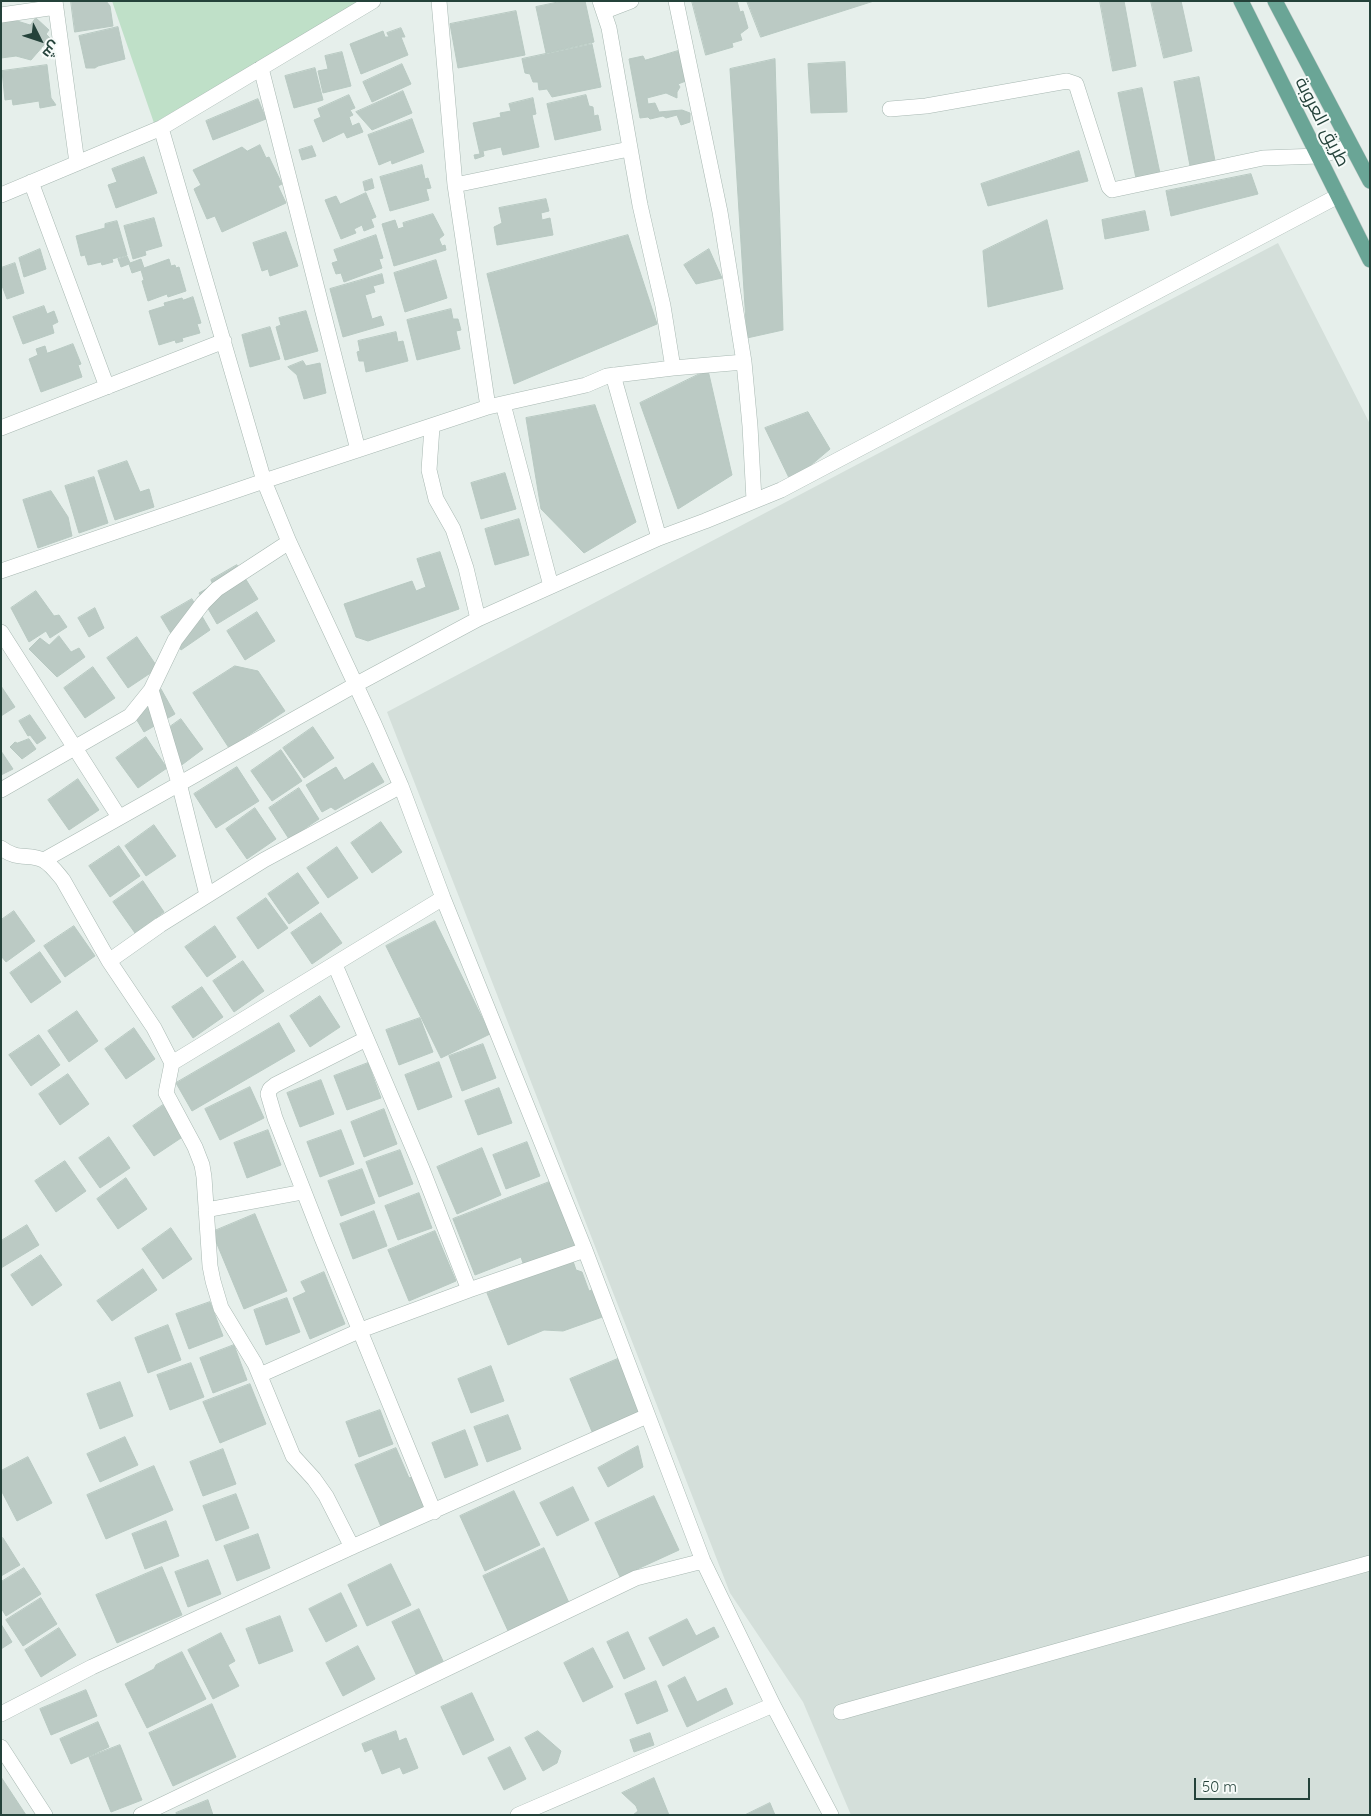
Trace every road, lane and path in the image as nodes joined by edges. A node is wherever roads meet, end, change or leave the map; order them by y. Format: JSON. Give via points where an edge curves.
{"nodes":[{"id":1,"x":373,"y":1,"type":"edge"},
{"id":2,"x":439,"y":1,"type":"edge"},
{"id":3,"x":631,"y":1,"type":"edge"},
{"id":4,"x":676,"y":1,"type":"edge"},
{"id":5,"x":1241,"y":1,"type":"edge"},
{"id":6,"x":1275,"y":1,"type":"edge"},
{"id":7,"x":56,"y":4,"type":"edge"},
{"id":8,"x":602,"y":6,"type":"edge"},
{"id":9,"x":1,"y":15,"type":"edge"},
{"id":10,"x":261,"y":68,"type":"junction"},
{"id":11,"x":890,"y":109,"type":"dead end"},
{"id":12,"x":161,"y":128,"type":"junction"},
{"id":13,"x":1350,"y":146,"type":"junction"},
{"id":14,"x":630,"y":149,"type":"junction"},
{"id":15,"x":1319,"y":156,"type":"junction"},
{"id":16,"x":77,"y":163,"type":"junction"},
{"id":17,"x":1370,"y":181,"type":"edge"},
{"id":18,"x":31,"y":182,"type":"junction"},
{"id":19,"x":455,"y":185,"type":"junction"},
{"id":20,"x":1,"y":195,"type":"edge"},
{"id":21,"x":1338,"y":196,"type":"junction"},
{"id":22,"x":1370,"y":260,"type":"edge"},
{"id":23,"x":224,"y":342,"type":"junction"},
{"id":24,"x":744,"y":362,"type":"junction"},
{"id":25,"x":673,"y":368,"type":"junction"},
{"id":26,"x":613,"y":376,"type":"junction"},
{"id":27,"x":108,"y":386,"type":"junction"},
{"id":28,"x":496,"y":406,"type":"junction"},
{"id":29,"x":432,"y":426,"type":"junction"},
{"id":30,"x":1,"y":428,"type":"edge"},
{"id":31,"x":358,"y":450,"type":"junction"},
{"id":32,"x":264,"y":481,"type":"junction"},
{"id":33,"x":754,"y":500,"type":"junction"},
{"id":34,"x":659,"y":538,"type":"junction"},
{"id":35,"x":289,"y":542,"type":"junction"},
{"id":36,"x":1,"y":571,"type":"edge"},
{"id":37,"x":551,"y":586,"type":"junction"},
{"id":38,"x":478,"y":619,"type":"junction"},
{"id":39,"x":1,"y":632,"type":"edge"},
{"id":40,"x":355,"y":685,"type":"junction"},
{"id":41,"x":151,"y":690,"type":"junction"},
{"id":42,"x":74,"y":747,"type":"junction"},
{"id":43,"x":179,"y":783,"type":"junction"},
{"id":44,"x":401,"y":786,"type":"junction"},
{"id":45,"x":1,"y":790,"type":"edge"},
{"id":46,"x":120,"y":817,"type":"junction"},
{"id":47,"x":1,"y":848,"type":"edge"},
{"id":48,"x":44,"y":860,"type":"junction"},
{"id":49,"x":207,"y":895,"type":"junction"},
{"id":50,"x":443,"y":898,"type":"junction"},
{"id":51,"x":109,"y":961,"type":"junction"},
{"id":52,"x":335,"y":965,"type":"junction"},
{"id":53,"x":366,"y":1039,"type":"junction"},
{"id":54,"x":172,"y":1063,"type":"junction"},
{"id":55,"x":303,"y":1192,"type":"junction"},
{"id":56,"x":206,"y":1210,"type":"junction"},
{"id":57,"x":585,"y":1250,"type":"junction"},
{"id":58,"x":469,"y":1290,"type":"junction"},
{"id":59,"x":361,"y":1330,"type":"junction"},
{"id":60,"x":260,"y":1375,"type":"junction"},
{"id":61,"x":647,"y":1416,"type":"junction"},
{"id":62,"x":434,"y":1512,"type":"junction"},
{"id":63,"x":352,"y":1547,"type":"junction"},
{"id":64,"x":703,"y":1561,"type":"junction"},
{"id":65,"x":1370,"y":1563,"type":"edge"},
{"id":66,"x":773,"y":1705,"type":"junction"},
{"id":67,"x":841,"y":1712,"type":"dead end"},
{"id":68,"x":1,"y":1714,"type":"edge"},
{"id":69,"x":1,"y":1747,"type":"edge"},
{"id":70,"x":45,"y":1815,"type":"edge"},
{"id":71,"x":141,"y":1815,"type":"edge"},
{"id":72,"x":518,"y":1815,"type":"edge"},
{"id":73,"x":830,"y":1815,"type":"edge"}],
"edges":[{"from":1,"to":10,"type":"street"},
{"from":2,"to":19,"type":"street"},
{"from":3,"to":8,"type":"street"},
{"from":4,"to":24,"type":"street","via":[[720,212]]},
{"from":5,"to":15,"type":"main road","name":"طريق العروبة"},
{"from":6,"to":13,"type":"main road"},
{"from":7,"to":9,"type":"street"},
{"from":7,"to":16,"type":"street"},
{"from":8,"to":14,"type":"street","via":[[609,28]]},
{"from":10,"to":12,"type":"street"},
{"from":10,"to":31,"type":"street"},
{"from":11,"to":15,"type":"street","via":[[1072,82],[1076,84],[1112,190],[1264,158]]},
{"from":12,"to":16,"type":"street"},
{"from":12,"to":23,"type":"street"},
{"from":13,"to":15,"type":"street"},
{"from":13,"to":17,"type":"main road"},
{"from":14,"to":19,"type":"street"},
{"from":14,"to":25,"type":"street"},
{"from":15,"to":21,"type":"main road","name":"طريق العروبة"},
{"from":16,"to":18,"type":"street"},
{"from":18,"to":20,"type":"street"},
{"from":18,"to":27,"type":"street"},
{"from":19,"to":28,"type":"street"},
{"from":21,"to":22,"type":"main road","name":"طريق العروبة"},
{"from":21,"to":33,"type":"street","via":[[781,490]]},
{"from":23,"to":27,"type":"street"},
{"from":23,"to":32,"type":"street"},
{"from":24,"to":25,"type":"street"},
{"from":24,"to":33,"type":"street"},
{"from":25,"to":26,"type":"street"},
{"from":26,"to":28,"type":"street"},
{"from":26,"to":34,"type":"street"},
{"from":27,"to":30,"type":"street"},
{"from":28,"to":29,"type":"street"},
{"from":28,"to":37,"type":"street"},
{"from":29,"to":31,"type":"street"},
{"from":29,"to":38,"type":"street","via":[[429,470],[436,499],[452,529],[466,568]]},
{"from":31,"to":32,"type":"street"},
{"from":32,"to":35,"type":"street"},
{"from":32,"to":36,"type":"street"},
{"from":33,"to":34,"type":"street"},
{"from":34,"to":37,"type":"street"},
{"from":35,"to":40,"type":"street"},
{"from":35,"to":41,"type":"street","via":[[216,589],[175,640]]},
{"from":37,"to":38,"type":"street"},
{"from":38,"to":40,"type":"street"},
{"from":39,"to":42,"type":"street"},
{"from":40,"to":43,"type":"street"},
{"from":40,"to":44,"type":"street"},
{"from":41,"to":42,"type":"street","via":[[130,716]]},
{"from":41,"to":43,"type":"street"},
{"from":42,"to":45,"type":"street"},
{"from":42,"to":46,"type":"street"},
{"from":43,"to":46,"type":"street"},
{"from":43,"to":49,"type":"street"},
{"from":44,"to":49,"type":"street","via":[[311,833]]},
{"from":44,"to":50,"type":"street"},
{"from":46,"to":48,"type":"street"},
{"from":47,"to":48,"type":"street","via":[[15,856]]},
{"from":48,"to":51,"type":"street","via":[[63,880]]},
{"from":49,"to":51,"type":"street"},
{"from":50,"to":52,"type":"street"},
{"from":50,"to":57,"type":"street"},
{"from":51,"to":54,"type":"street","via":[[154,1028]]},
{"from":52,"to":53,"type":"street"},
{"from":52,"to":54,"type":"street"},
{"from":53,"to":55,"type":"street","via":[[268,1091]]},
{"from":53,"to":58,"type":"street"},
{"from":54,"to":56,"type":"street","via":[[166,1093],[199,1156]]},
{"from":55,"to":56,"type":"street"},
{"from":55,"to":59,"type":"street"},
{"from":56,"to":60,"type":"street","via":[[210,1266],[221,1308]]},
{"from":57,"to":58,"type":"street"},
{"from":57,"to":61,"type":"street"},
{"from":58,"to":59,"type":"street"},
{"from":59,"to":60,"type":"street"},
{"from":59,"to":62,"type":"street"},
{"from":60,"to":63,"type":"street","via":[[293,1456],[320,1488]]},
{"from":61,"to":62,"type":"street"},
{"from":61,"to":64,"type":"street"},
{"from":62,"to":63,"type":"street"},
{"from":63,"to":68,"type":"street","via":[[92,1667]]},
{"from":64,"to":66,"type":"street"},
{"from":64,"to":71,"type":"street","via":[[636,1578]]},
{"from":65,"to":67,"type":"street"},
{"from":66,"to":72,"type":"street"},
{"from":66,"to":73,"type":"street"},
{"from":69,"to":70,"type":"street"}]}
